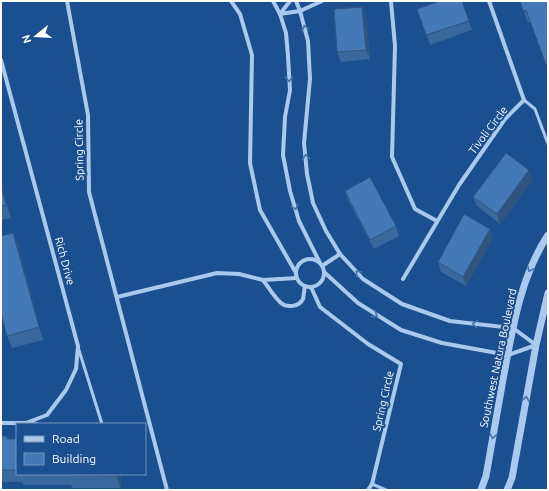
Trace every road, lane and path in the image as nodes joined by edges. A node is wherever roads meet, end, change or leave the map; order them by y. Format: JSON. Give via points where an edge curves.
{"nodes":[{"id":1,"x":66,"y":1,"type":"edge"},
{"id":2,"x":231,"y":1,"type":"edge"},
{"id":3,"x":274,"y":1,"type":"edge"},
{"id":4,"x":290,"y":1,"type":"edge"},
{"id":5,"x":296,"y":1,"type":"edge"},
{"id":6,"x":322,"y":1,"type":"edge"},
{"id":7,"x":392,"y":1,"type":"edge"},
{"id":8,"x":488,"y":1,"type":"edge"},
{"id":9,"x":300,"y":11,"type":"junction"},
{"id":10,"x":280,"y":14,"type":"junction"},
{"id":11,"x":1,"y":60,"type":"edge"},
{"id":12,"x":524,"y":100,"type":"junction"},
{"id":13,"x":548,"y":144,"type":"edge"},
{"id":14,"x":437,"y":222,"type":"junction"},
{"id":15,"x":548,"y":235,"type":"edge"},
{"id":16,"x":340,"y":254,"type":"junction"},
{"id":17,"x":321,"y":265,"type":"junction"},
{"id":18,"x":324,"y":272,"type":"junction"},
{"id":19,"x":297,"y":275,"type":"junction"},
{"id":20,"x":404,"y":279,"type":"dead end"},
{"id":21,"x":263,"y":280,"type":"junction"},
{"id":22,"x":305,"y":286,"type":"junction"},
{"id":23,"x":311,"y":287,"type":"junction"},
{"id":24,"x":548,"y":293,"type":"edge"},
{"id":25,"x":117,"y":296,"type":"junction"},
{"id":26,"x":513,"y":328,"type":"junction"},
{"id":27,"x":536,"y":345,"type":"junction"},
{"id":28,"x":78,"y":346,"type":"junction"},
{"id":29,"x":508,"y":355,"type":"junction"},
{"id":30,"x":1,"y":423,"type":"edge"},
{"id":31,"x":26,"y":423,"type":"joint"},
{"id":32,"x":102,"y":423,"type":"edge"},
{"id":33,"x":372,"y":484,"type":"junction"},
{"id":34,"x":167,"y":490,"type":"edge"},
{"id":35,"x":368,"y":490,"type":"edge"},
{"id":36,"x":386,"y":490,"type":"edge"},
{"id":37,"x":481,"y":490,"type":"edge"},
{"id":38,"x":507,"y":490,"type":"edge"}],
"edges":[{"from":1,"to":25,"type":"street","name":"Spring Circle","via":[[88,115],[89,192]]},
{"from":2,"to":19,"type":"street","via":[[240,14],[252,55],[250,163],[260,210]]},
{"from":3,"to":10,"type":"street"},
{"from":4,"to":10,"type":"street"},
{"from":5,"to":9,"type":"street"},
{"from":6,"to":9,"type":"street"},
{"from":7,"to":14,"type":"street","via":[[395,46],[392,157],[415,209]]},
{"from":8,"to":12,"type":"street"},
{"from":9,"to":10,"type":"street"},
{"from":16,"to":9,"type":"street","one_way":true,"via":[[313,203],[308,174],[304,144],[310,79],[308,41]]},
{"from":10,"to":17,"type":"street","one_way":true,"via":[[286,33],[290,90],[285,117],[283,155],[299,221]]},
{"from":11,"to":28,"type":"street","name":"Rich Drive"},
{"from":12,"to":13,"type":"lane","via":[[535,108]]},
{"from":12,"to":14,"type":"street","name":"Tivoli Circle","via":[[505,118]]},
{"from":14,"to":20,"type":"street","name":"Tivoli Circle"},
{"from":15,"to":26,"type":"street","name":"Southwest Natura Boulevard","one_way":true,"via":[[527,276]]},
{"from":16,"to":17,"type":"street"},
{"from":26,"to":16,"type":"street","one_way":true,"via":[[450,321],[402,304],[363,279]]},
{"from":17,"to":18,"type":"street"},
{"from":17,"to":19,"type":"street","via":[[315,260],[306,260],[299,265]]},
{"from":18,"to":23,"type":"street","via":[[320,284]]},
{"from":18,"to":29,"type":"street","one_way":true,"via":[[358,303],[400,330],[442,343]]},
{"from":19,"to":21,"type":"street"},
{"from":19,"to":22,"type":"street"},
{"from":21,"to":22,"type":"street","via":[[281,303],[287,306],[294,306],[303,299]]},
{"from":21,"to":25,"type":"street","via":[[217,272]]},
{"from":22,"to":23,"type":"street"},
{"from":23,"to":33,"type":"street","name":"Spring Circle","via":[[320,307],[368,344],[401,364]]},
{"from":24,"to":27,"type":"street"},
{"from":25,"to":34,"type":"street","name":"Spring Circle"},
{"from":26,"to":27,"type":"street"},
{"from":26,"to":29,"type":"street","name":"Southwest Natura Boulevard"},
{"from":27,"to":29,"type":"street"},
{"from":38,"to":27,"type":"street","one_way":true,"via":[[512,478]]},
{"from":28,"to":31,"type":"street","name":"Rich Drive","via":[[76,369],[66,390],[47,415]]},
{"from":28,"to":32,"type":"lane"},
{"from":29,"to":37,"type":"street","name":"Southwest Natura Boulevard","one_way":true,"via":[[486,476]]},
{"from":30,"to":31,"type":"street","name":"Rich Drive"},
{"from":33,"to":35,"type":"street","name":"Spring Circle"},
{"from":33,"to":36,"type":"lane"}]}
